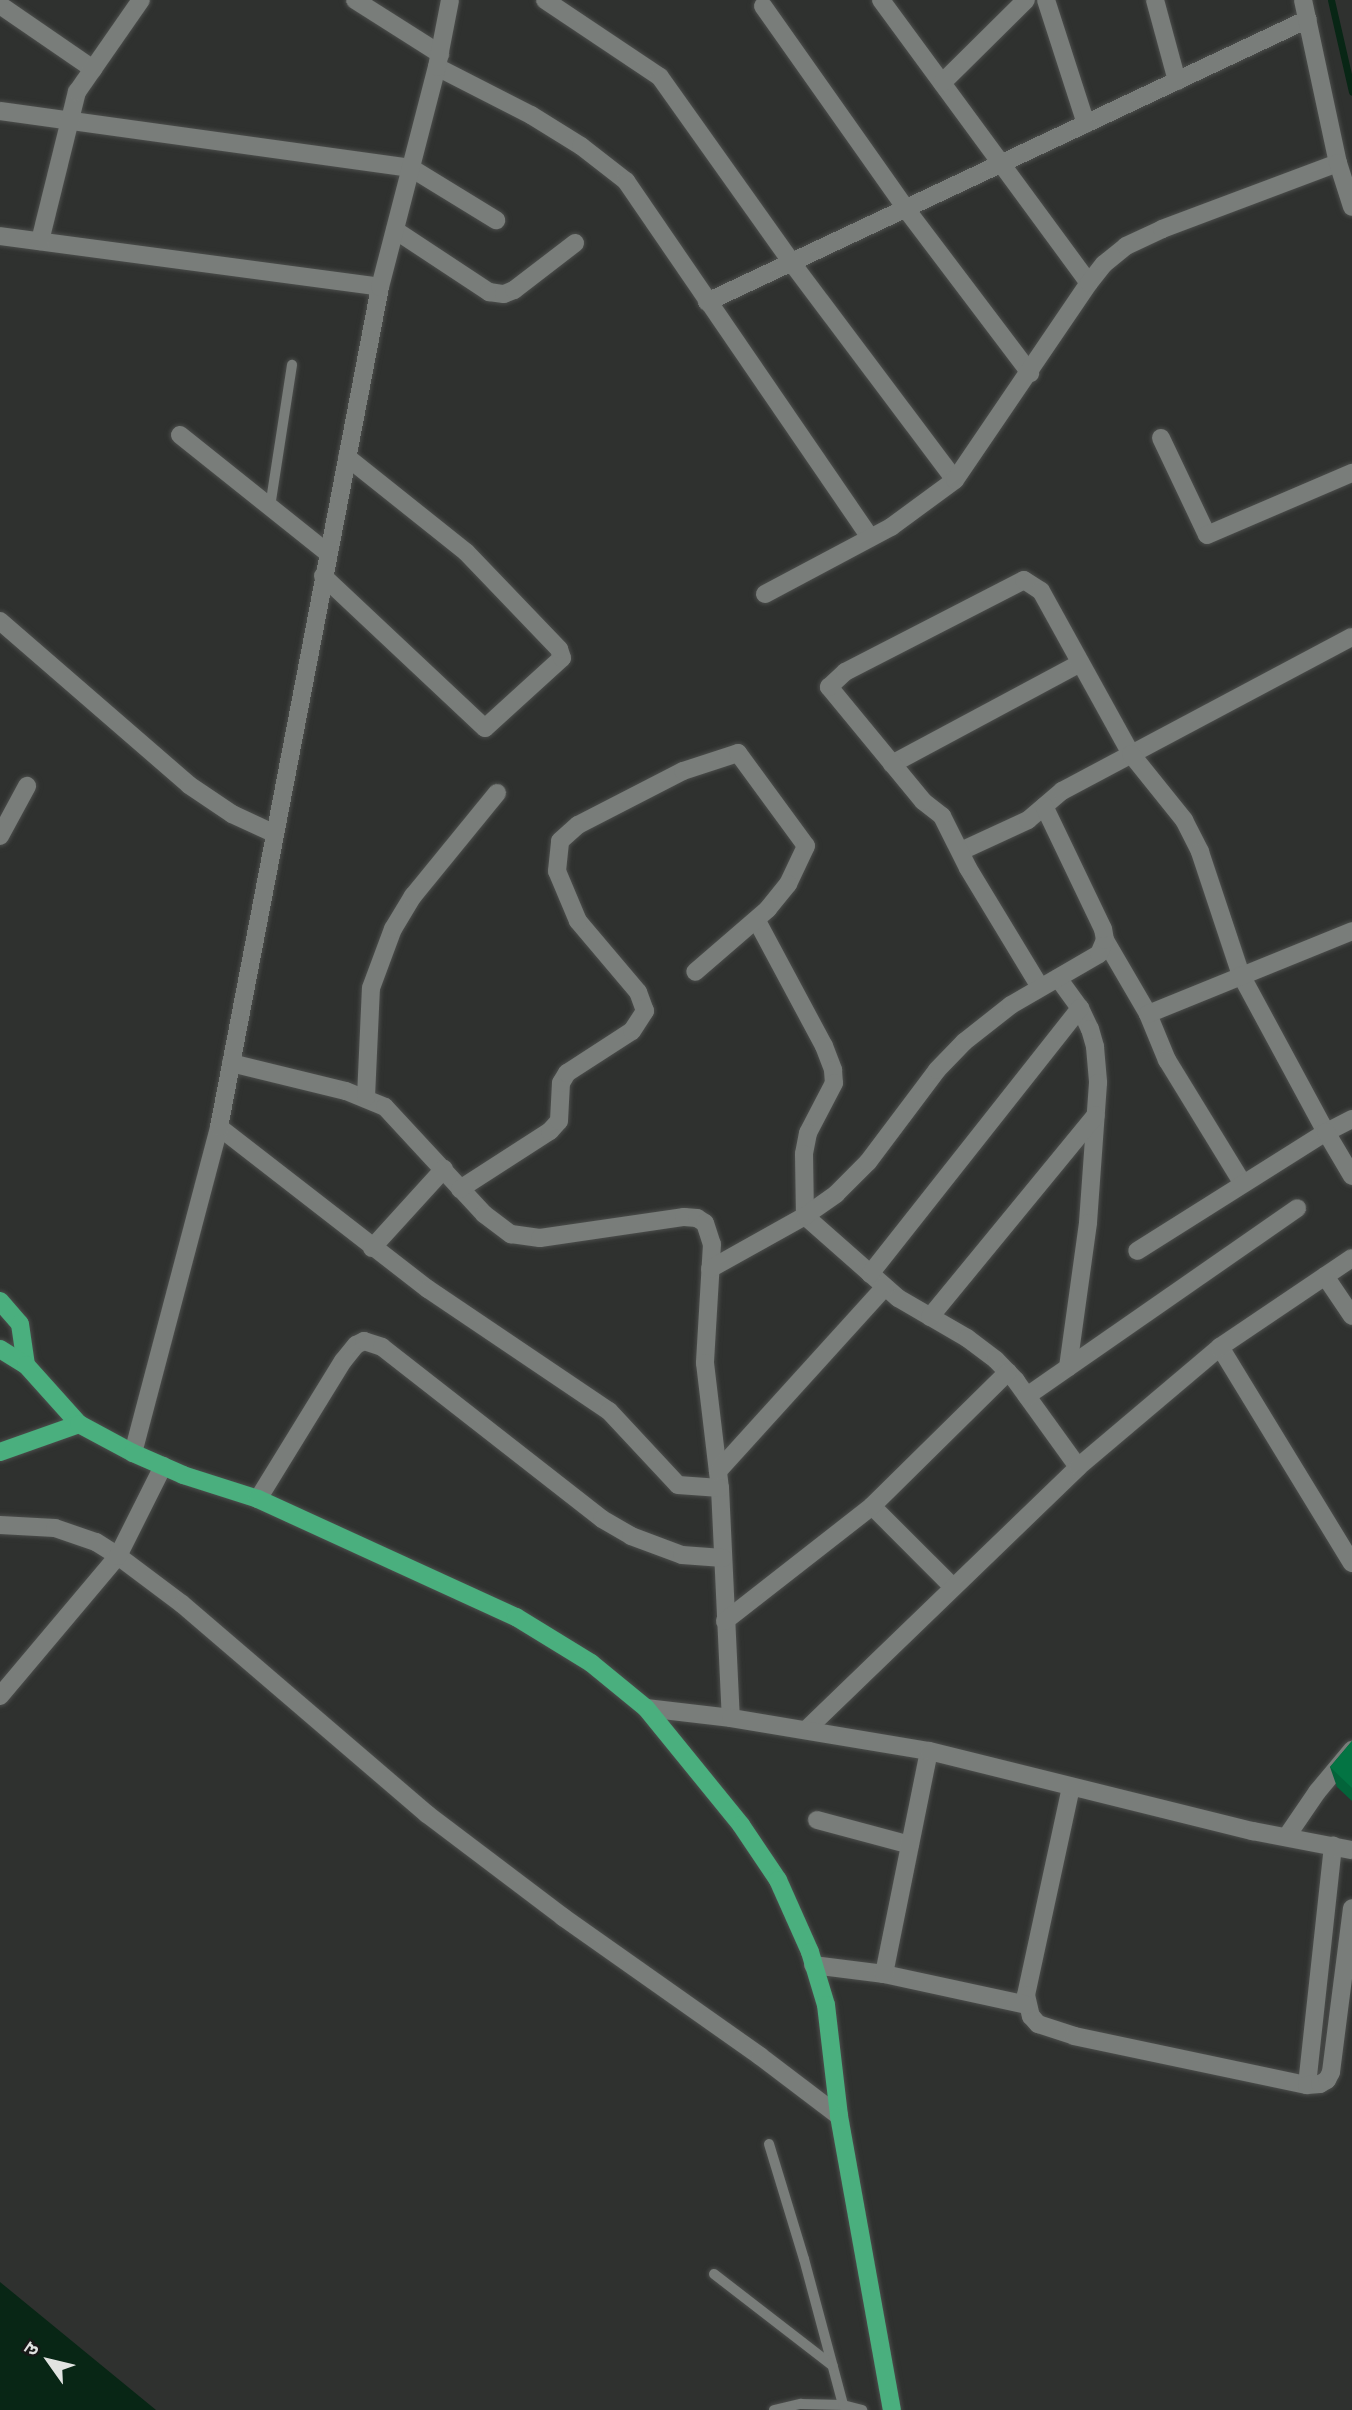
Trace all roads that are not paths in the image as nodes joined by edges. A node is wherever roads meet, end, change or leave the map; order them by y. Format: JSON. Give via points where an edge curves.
{"nodes":[{"id":1,"x":141,"y":0,"type":"edge"},
{"id":2,"x":355,"y":0,"type":"edge"},
{"id":3,"x":450,"y":0,"type":"edge"},
{"id":4,"x":545,"y":0,"type":"edge"},
{"id":5,"x":881,"y":0,"type":"edge"},
{"id":6,"x":1026,"y":0,"type":"edge"},
{"id":7,"x":1046,"y":0,"type":"edge"},
{"id":8,"x":1155,"y":0,"type":"edge"},
{"id":9,"x":1303,"y":0,"type":"edge"},
{"id":10,"x":0,"y":5,"type":"edge"},
{"id":11,"x":763,"y":6,"type":"dead end"},
{"id":12,"x":1308,"y":19,"type":"junction"},
{"id":13,"x":439,"y":60,"type":"junction"},
{"id":14,"x":93,"y":69,"type":"junction"},
{"id":15,"x":1177,"y":81,"type":"junction"},
{"id":16,"x":942,"y":83,"type":"junction"},
{"id":17,"x":0,"y":111,"type":"edge"},
{"id":18,"x":71,"y":122,"type":"junction"},
{"id":19,"x":1086,"y":124,"type":"junction"},
{"id":20,"x":1338,"y":163,"type":"junction"},
{"id":21,"x":1000,"y":164,"type":"junction"},
{"id":22,"x":411,"y":168,"type":"junction"},
{"id":23,"x":1352,"y":207,"type":"edge"},
{"id":24,"x":906,"y":209,"type":"junction"},
{"id":25,"x":496,"y":220,"type":"dead end"},
{"id":26,"x":395,"y":230,"type":"junction"},
{"id":27,"x":0,"y":236,"type":"edge"},
{"id":28,"x":40,"y":241,"type":"junction"},
{"id":29,"x":575,"y":243,"type":"dead end"},
{"id":30,"x":792,"y":263,"type":"junction"},
{"id":31,"x":1089,"y":283,"type":"junction"},
{"id":32,"x":380,"y":287,"type":"junction"},
{"id":33,"x":708,"y":302,"type":"junction"},
{"id":34,"x":292,"y":365,"type":"dead end"},
{"id":35,"x":1030,"y":373,"type":"junction"},
{"id":36,"x":180,"y":435,"type":"dead end"},
{"id":37,"x":1161,"y":438,"type":"dead end"},
{"id":38,"x":347,"y":457,"type":"junction"},
{"id":39,"x":1352,"y":473,"type":"edge"},
{"id":40,"x":955,"y":480,"type":"junction"},
{"id":41,"x":270,"y":507,"type":"junction"},
{"id":42,"x":870,"y":538,"type":"junction"},
{"id":43,"x":328,"y":553,"type":"junction"},
{"id":44,"x":323,"y":576,"type":"junction"},
{"id":45,"x":765,"y":594,"type":"dead end"},
{"id":46,"x":0,"y":621,"type":"edge"},
{"id":47,"x":1352,"y":637,"type":"edge"},
{"id":48,"x":1080,"y":663,"type":"junction"},
{"id":49,"x":1131,"y":754,"type":"junction"},
{"id":50,"x":892,"y":764,"type":"junction"},
{"id":51,"x":27,"y":786,"type":"dead end"},
{"id":52,"x":497,"y":793,"type":"dead end"},
{"id":53,"x":1044,"y":806,"type":"junction"},
{"id":54,"x":273,"y":833,"type":"junction"},
{"id":55,"x":0,"y":836,"type":"edge"},
{"id":56,"x":961,"y":851,"type":"junction"},
{"id":57,"x":757,"y":921,"type":"junction"},
{"id":58,"x":1352,"y":931,"type":"edge"},
{"id":59,"x":1105,"y":940,"type":"junction"},
{"id":60,"x":695,"y":972,"type":"dead end"},
{"id":61,"x":1241,"y":975,"type":"junction"},
{"id":62,"x":1058,"y":978,"type":"junction"},
{"id":63,"x":1040,"y":988,"type":"junction"},
{"id":64,"x":1080,"y":1008,"type":"junction"},
{"id":65,"x":1147,"y":1014,"type":"junction"},
{"id":66,"x":231,"y":1063,"type":"junction"},
{"id":67,"x":366,"y":1097,"type":"junction"},
{"id":68,"x":1096,"y":1115,"type":"junction"},
{"id":69,"x":1352,"y":1119,"type":"edge"},
{"id":70,"x":219,"y":1127,"type":"junction"},
{"id":71,"x":1326,"y":1132,"type":"junction"},
{"id":72,"x":444,"y":1170,"type":"junction"},
{"id":73,"x":1352,"y":1176,"type":"edge"},
{"id":74,"x":1243,"y":1184,"type":"junction"},
{"id":75,"x":460,"y":1189,"type":"junction"},
{"id":76,"x":1297,"y":1208,"type":"dead end"},
{"id":77,"x":805,"y":1216,"type":"junction"},
{"id":78,"x":372,"y":1248,"type":"junction"},
{"id":79,"x":1138,"y":1251,"type":"dead end"},
{"id":80,"x":1352,"y":1258,"type":"edge"},
{"id":81,"x":710,"y":1269,"type":"junction"},
{"id":82,"x":870,"y":1274,"type":"junction"},
{"id":83,"x":1325,"y":1276,"type":"junction"},
{"id":84,"x":885,"y":1287,"type":"junction"},
{"id":85,"x":0,"y":1301,"type":"edge"},
{"id":86,"x":1352,"y":1316,"type":"edge"},
{"id":87,"x":930,"y":1317,"type":"junction"},
{"id":88,"x":1220,"y":1347,"type":"junction"},
{"id":89,"x":0,"y":1349,"type":"edge"},
{"id":90,"x":26,"y":1365,"type":"junction"},
{"id":91,"x":1068,"y":1368,"type":"junction"},
{"id":92,"x":1008,"y":1372,"type":"junction"},
{"id":93,"x":1027,"y":1396,"type":"junction"},
{"id":94,"x":79,"y":1424,"type":"junction"},
{"id":95,"x":0,"y":1452,"type":"edge"},
{"id":96,"x":133,"y":1453,"type":"junction"},
{"id":97,"x":163,"y":1466,"type":"junction"},
{"id":98,"x":1078,"y":1467,"type":"junction"},
{"id":99,"x":719,"y":1479,"type":"junction"},
{"id":100,"x":258,"y":1499,"type":"junction"},
{"id":101,"x":872,"y":1506,"type":"junction"},
{"id":102,"x":0,"y":1525,"type":"edge"},
{"id":103,"x":118,"y":1556,"type":"junction"},
{"id":104,"x":723,"y":1558,"type":"junction"},
{"id":105,"x":1352,"y":1563,"type":"edge"},
{"id":106,"x":953,"y":1587,"type":"junction"},
{"id":107,"x":725,"y":1621,"type":"junction"},
{"id":108,"x":0,"y":1696,"type":"edge"},
{"id":109,"x":646,"y":1708,"type":"junction"},
{"id":110,"x":731,"y":1718,"type":"junction"},
{"id":111,"x":806,"y":1730,"type":"junction"},
{"id":112,"x":1352,"y":1750,"type":"edge"},
{"id":113,"x":929,"y":1751,"type":"junction"},
{"id":114,"x":1071,"y":1787,"type":"junction"},
{"id":115,"x":817,"y":1821,"type":"dead end"},
{"id":116,"x":1287,"y":1836,"type":"junction"},
{"id":117,"x":910,"y":1845,"type":"junction"},
{"id":118,"x":1334,"y":1845,"type":"junction"},
{"id":119,"x":1352,"y":1850,"type":"edge"},
{"id":120,"x":1352,"y":1908,"type":"edge"},
{"id":121,"x":813,"y":1965,"type":"junction"},
{"id":122,"x":884,"y":1974,"type":"junction"},
{"id":123,"x":1348,"y":1980,"type":"edge"},
{"id":124,"x":1027,"y":2006,"type":"junction"},
{"id":125,"x":1307,"y":2085,"type":"junction"},
{"id":126,"x":839,"y":2116,"type":"junction"},
{"id":127,"x":769,"y":2144,"type":"dead end"},
{"id":128,"x":714,"y":2274,"type":"dead end"},
{"id":129,"x":833,"y":2366,"type":"junction"},
{"id":130,"x":843,"y":2405,"type":"junction"},
{"id":131,"x":774,"y":2410,"type":"edge"},
{"id":132,"x":862,"y":2410,"type":"edge"},
{"id":133,"x":892,"y":2410,"type":"edge"}],
"edges":[{"from":1,"to":14,"type":"street"},
{"from":2,"to":13,"type":"street"},
{"from":3,"to":13,"type":"street"},
{"from":4,"to":30,"type":"street","via":[[660,77]]},
{"from":5,"to":16,"type":"street"},
{"from":6,"to":16,"type":"street"},
{"from":7,"to":19,"type":"street"},
{"from":8,"to":15,"type":"street"},
{"from":9,"to":12,"type":"street"},
{"from":10,"to":14,"type":"street"},
{"from":11,"to":24,"type":"street"},
{"from":12,"to":15,"type":"street"},
{"from":12,"to":20,"type":"street"},
{"from":13,"to":22,"type":"street"},
{"from":13,"to":33,"type":"street","via":[[581,146],[626,181]]},
{"from":14,"to":18,"type":"street","via":[[77,92]]},
{"from":15,"to":19,"type":"street"},
{"from":16,"to":21,"type":"street"},
{"from":17,"to":18,"type":"street"},
{"from":18,"to":22,"type":"street"},
{"from":18,"to":28,"type":"street"},
{"from":19,"to":21,"type":"street"},
{"from":20,"to":23,"type":"street"},
{"from":20,"to":31,"type":"street","via":[[1161,229],[1126,246]]},
{"from":21,"to":24,"type":"street"},
{"from":21,"to":31,"type":"street"},
{"from":22,"to":25,"type":"street"},
{"from":22,"to":26,"type":"street"},
{"from":24,"to":30,"type":"street"},
{"from":24,"to":35,"type":"street"},
{"from":26,"to":29,"type":"street","via":[[489,292],[504,294]]},
{"from":26,"to":32,"type":"street"},
{"from":27,"to":28,"type":"street"},
{"from":28,"to":32,"type":"street"},
{"from":30,"to":33,"type":"street"},
{"from":30,"to":40,"type":"street"},
{"from":31,"to":35,"type":"street"},
{"from":32,"to":38,"type":"street"},
{"from":33,"to":42,"type":"street"},
{"from":34,"to":41,"type":"lane"},
{"from":35,"to":40,"type":"street"},
{"from":36,"to":41,"type":"street"},
{"from":37,"to":39,"type":"street","via":[[1207,535]]},
{"from":38,"to":43,"type":"street"},
{"from":38,"to":44,"type":"street","via":[[466,552],[559,649],[562,658],[485,728]]},
{"from":40,"to":42,"type":"street"},
{"from":41,"to":43,"type":"street"},
{"from":42,"to":45,"type":"street"},
{"from":43,"to":44,"type":"street"},
{"from":44,"to":54,"type":"street"},
{"from":46,"to":54,"type":"street","via":[[190,785],[232,814]]},
{"from":47,"to":49,"type":"street"},
{"from":48,"to":49,"type":"street"},
{"from":48,"to":50,"type":"street"},
{"from":48,"to":50,"type":"street","via":[[1041,592],[1024,580],[845,672],[829,687]]},
{"from":49,"to":53,"type":"street","via":[[1062,791]]},
{"from":49,"to":61,"type":"street","via":[[1184,820],[1200,852]]},
{"from":50,"to":56,"type":"street","via":[[923,802],[942,816]]},
{"from":51,"to":55,"type":"street"},
{"from":52,"to":67,"type":"street","via":[[413,896],[393,929],[371,988]]},
{"from":53,"to":56,"type":"street","via":[[1028,820]]},
{"from":53,"to":59,"type":"street"},
{"from":54,"to":66,"type":"street"},
{"from":56,"to":63,"type":"street"},
{"from":57,"to":60,"type":"street"},
{"from":57,"to":75,"type":"street","via":[[788,884],[806,846],[738,754],[683,771],[578,825],[560,841],[557,870],[578,921],[638,992],[645,1011],[632,1031],[567,1073],[561,1083],[559,1121],[550,1131]]},
{"from":57,"to":77,"type":"street","via":[[833,1070],[834,1083],[808,1133]]},
{"from":58,"to":61,"type":"street"},
{"from":59,"to":62,"type":"street","via":[[1099,954]]},
{"from":59,"to":65,"type":"street"},
{"from":61,"to":65,"type":"street"},
{"from":61,"to":71,"type":"street"},
{"from":62,"to":63,"type":"street"},
{"from":62,"to":64,"type":"street"},
{"from":63,"to":77,"type":"street","via":[[964,1042],[937,1070],[868,1162]]},
{"from":64,"to":68,"type":"street","via":[[1096,1047]]},
{"from":64,"to":82,"type":"street"},
{"from":65,"to":74,"type":"street","via":[[1167,1060]]},
{"from":66,"to":67,"type":"street"},
{"from":66,"to":70,"type":"street"},
{"from":67,"to":72,"type":"street","via":[[398,1118]]},
{"from":68,"to":87,"type":"street"},
{"from":68,"to":91,"type":"street","via":[[1088,1223]]},
{"from":69,"to":71,"type":"street"},
{"from":70,"to":78,"type":"street"},
{"from":70,"to":96,"type":"street"},
{"from":71,"to":73,"type":"street"},
{"from":71,"to":74,"type":"street"},
{"from":72,"to":75,"type":"street"},
{"from":72,"to":78,"type":"street"},
{"from":74,"to":79,"type":"street"},
{"from":75,"to":81,"type":"street","via":[[499,1227],[523,1237],[697,1218],[710,1233]]},
{"from":76,"to":91,"type":"street"},
{"from":77,"to":81,"type":"street"},
{"from":77,"to":82,"type":"street"},
{"from":78,"to":99,"type":"street","via":[[609,1411],[678,1485]]},
{"from":80,"to":83,"type":"street"},
{"from":81,"to":99,"type":"street","via":[[705,1363]]},
{"from":82,"to":84,"type":"street"},
{"from":83,"to":86,"type":"street"},
{"from":83,"to":88,"type":"street"},
{"from":84,"to":87,"type":"street"},
{"from":84,"to":99,"type":"street"},
{"from":85,"to":90,"type":"main road","via":[[20,1324]]},
{"from":87,"to":92,"type":"street","via":[[967,1338]]},
{"from":88,"to":98,"type":"street"},
{"from":88,"to":105,"type":"street"},
{"from":89,"to":90,"type":"main road"},
{"from":90,"to":94,"type":"main road"},
{"from":91,"to":93,"type":"street"},
{"from":92,"to":93,"type":"street"},
{"from":92,"to":101,"type":"street"},
{"from":93,"to":98,"type":"street"},
{"from":94,"to":95,"type":"main road"},
{"from":94,"to":96,"type":"main road"},
{"from":96,"to":97,"type":"main road"},
{"from":97,"to":100,"type":"main road"},
{"from":97,"to":103,"type":"street"},
{"from":98,"to":106,"type":"street"},
{"from":99,"to":104,"type":"street"},
{"from":100,"to":104,"type":"street","via":[[343,1361],[364,1341],[382,1347],[602,1519],[682,1555]]},
{"from":100,"to":109,"type":"main road","via":[[516,1617],[591,1663]]},
{"from":101,"to":106,"type":"street"},
{"from":101,"to":107,"type":"street"},
{"from":102,"to":103,"type":"street","via":[[55,1528],[96,1542]]},
{"from":103,"to":108,"type":"street"},
{"from":103,"to":126,"type":"street","via":[[182,1604],[426,1814]]},
{"from":104,"to":107,"type":"street"},
{"from":106,"to":111,"type":"street"},
{"from":107,"to":110,"type":"street"},
{"from":109,"to":110,"type":"street"},
{"from":109,"to":121,"type":"main road","via":[[741,1825],[778,1880]]},
{"from":110,"to":111,"type":"street"},
{"from":111,"to":113,"type":"street"},
{"from":112,"to":116,"type":"street"},
{"from":113,"to":114,"type":"street"},
{"from":113,"to":117,"type":"street"},
{"from":114,"to":116,"type":"street"},
{"from":114,"to":124,"type":"street"},
{"from":115,"to":117,"type":"street"},
{"from":116,"to":118,"type":"street"},
{"from":117,"to":122,"type":"street"},
{"from":118,"to":119,"type":"street"},
{"from":118,"to":125,"type":"street"},
{"from":120,"to":123,"type":"street"},
{"from":121,"to":122,"type":"street"},
{"from":121,"to":126,"type":"main road","via":[[826,2006]]},
{"from":122,"to":124,"type":"street"},
{"from":123,"to":125,"type":"street","via":[[1331,2072],[1327,2080]]},
{"from":124,"to":125,"type":"street","via":[[1038,2024],[1047,2029]]},
{"from":126,"to":133,"type":"main road"},
{"from":127,"to":129,"type":"lane"},
{"from":128,"to":129,"type":"lane"},
{"from":129,"to":130,"type":"lane"},
{"from":130,"to":131,"type":"lane","via":[[801,2404]]},
{"from":130,"to":132,"type":"lane"}]}
